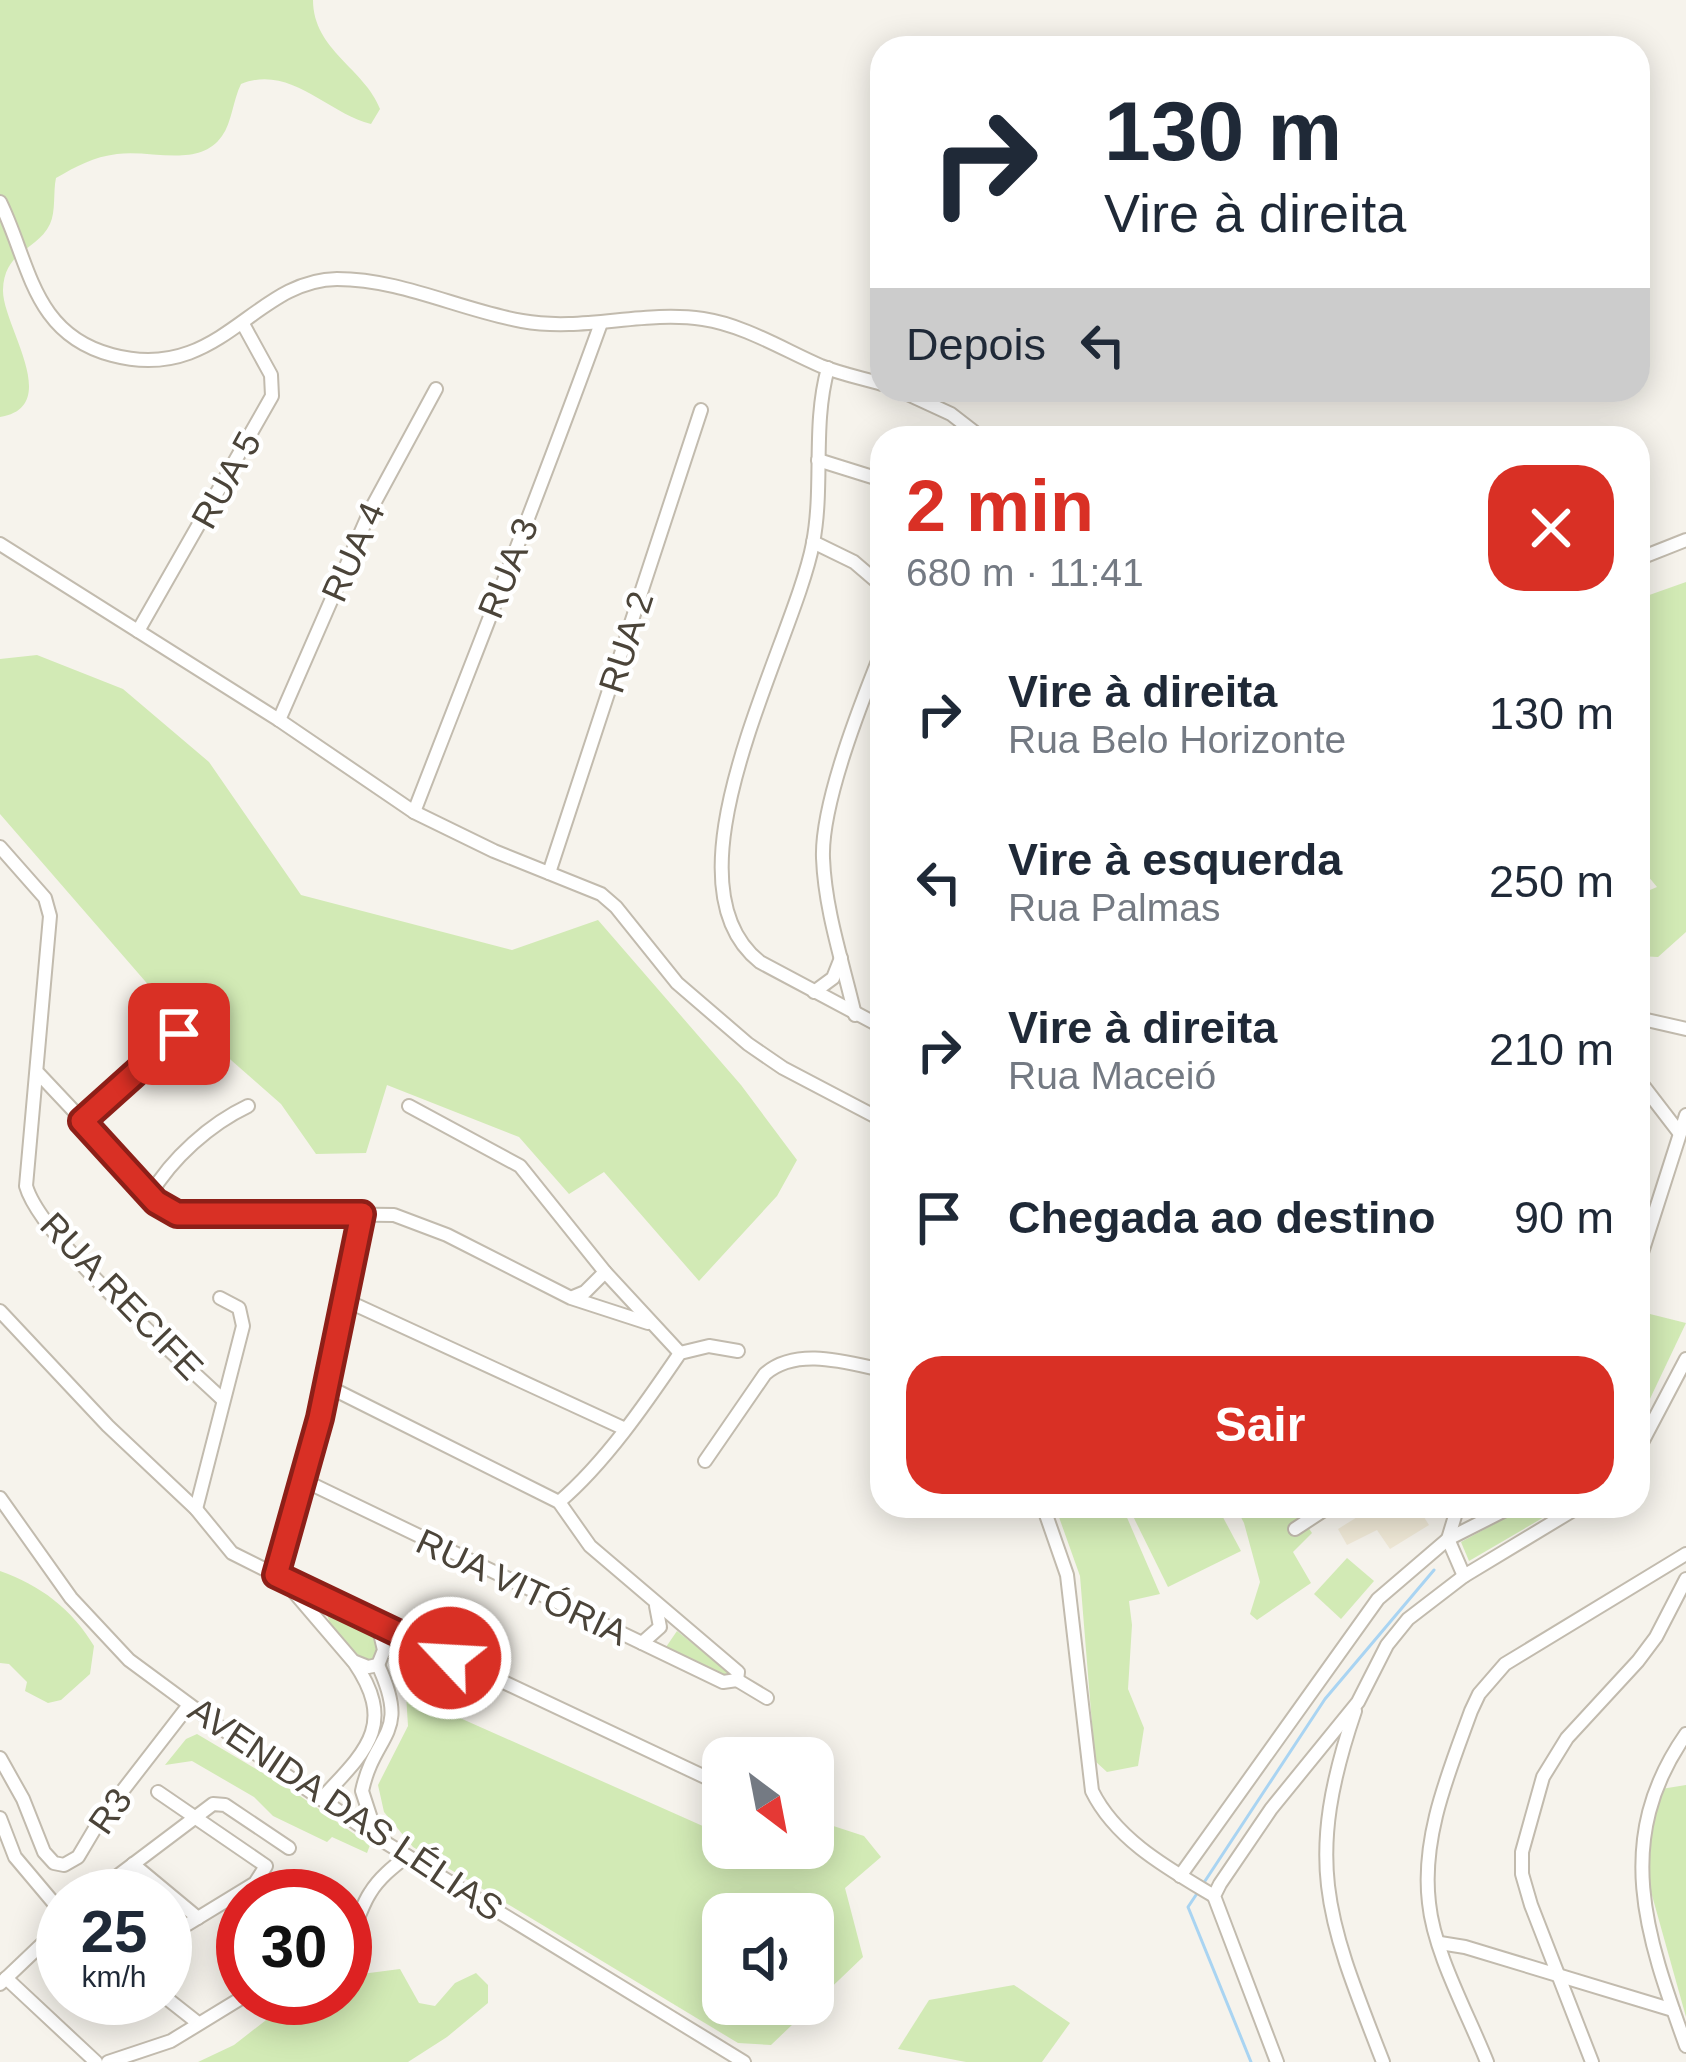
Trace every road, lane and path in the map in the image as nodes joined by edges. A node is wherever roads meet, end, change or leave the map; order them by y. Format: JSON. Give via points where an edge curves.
{"nodes":[{"id":1,"x":0,"y":202,"type":"edge"},
{"id":2,"x":601,"y":323,"type":"junction"},
{"id":3,"x":243,"y":324,"type":"junction"},
{"id":4,"x":828,"y":368,"type":"junction"},
{"id":5,"x":870,"y":380,"type":"edge"},
{"id":6,"x":436,"y":389,"type":"dead end"},
{"id":7,"x":925,"y":402,"type":"edge"},
{"id":8,"x":701,"y":410,"type":"dead end"},
{"id":9,"x":966,"y":426,"type":"edge"},
{"id":10,"x":818,"y":460,"type":"junction"},
{"id":11,"x":870,"y":476,"type":"edge"},
{"id":12,"x":1686,"y":540,"type":"edge"},
{"id":13,"x":814,"y":542,"type":"junction"},
{"id":14,"x":0,"y":544,"type":"edge"},
{"id":15,"x":1650,"y":554,"type":"edge"},
{"id":16,"x":870,"y":576,"type":"edge"},
{"id":17,"x":138,"y":631,"type":"junction"},
{"id":18,"x":870,"y":687,"type":"edge"},
{"id":19,"x":279,"y":720,"type":"junction"},
{"id":20,"x":414,"y":812,"type":"junction"},
{"id":21,"x":0,"y":847,"type":"edge"},
{"id":22,"x":549,"y":873,"type":"junction"},
{"id":23,"x":841,"y":956,"type":"junction"},
{"id":24,"x":814,"y":992,"type":"junction"},
{"id":25,"x":855,"y":1015,"type":"junction"},
{"id":26,"x":1650,"y":1021,"type":"edge"},
{"id":27,"x":870,"y":1022,"type":"edge"},
{"id":28,"x":1686,"y":1029,"type":"edge"},
{"id":29,"x":179,"y":1034,"type":"dead end"},
{"id":30,"x":39,"y":1074,"type":"junction"},
{"id":31,"x":1650,"y":1095,"type":"edge"},
{"id":32,"x":248,"y":1106,"type":"dead end"},
{"id":33,"x":409,"y":1106,"type":"dead end"},
{"id":34,"x":870,"y":1114,"type":"edge"},
{"id":35,"x":1686,"y":1115,"type":"edge"},
{"id":36,"x":82,"y":1121,"type":"junction"},
{"id":37,"x":1678,"y":1131,"type":"junction"},
{"id":38,"x":150,"y":1195,"type":"junction"},
{"id":39,"x":362,"y":1214,"type":"junction"},
{"id":40,"x":1650,"y":1225,"type":"edge"},
{"id":41,"x":605,"y":1272,"type":"junction"},
{"id":42,"x":220,"y":1298,"type":"dead end"},
{"id":43,"x":572,"y":1298,"type":"junction"},
{"id":44,"x":345,"y":1300,"type":"junction"},
{"id":45,"x":0,"y":1311,"type":"edge"},
{"id":46,"x":649,"y":1323,"type":"junction"},
{"id":47,"x":738,"y":1351,"type":"dead end"},
{"id":48,"x":680,"y":1353,"type":"junction"},
{"id":49,"x":1686,"y":1359,"type":"edge"},
{"id":50,"x":870,"y":1368,"type":"edge"},
{"id":51,"x":327,"y":1386,"type":"junction"},
{"id":52,"x":223,"y":1400,"type":"junction"},
{"id":53,"x":1650,"y":1427,"type":"edge"},
{"id":54,"x":623,"y":1428,"type":"junction"},
{"id":55,"x":705,"y":1461,"type":"dead end"},
{"id":56,"x":305,"y":1481,"type":"junction"},
{"id":57,"x":0,"y":1498,"type":"edge"},
{"id":58,"x":559,"y":1502,"type":"junction"},
{"id":59,"x":196,"y":1509,"type":"junction"},
{"id":60,"x":1046,"y":1518,"type":"edge"},
{"id":61,"x":1312,"y":1518,"type":"edge"},
{"id":62,"x":1454,"y":1518,"type":"edge"},
{"id":63,"x":1489,"y":1518,"type":"edge"},
{"id":64,"x":1560,"y":1518,"type":"edge"},
{"id":65,"x":1295,"y":1529,"type":"dead end"},
{"id":66,"x":1448,"y":1539,"type":"junction"},
{"id":67,"x":1686,"y":1554,"type":"edge"},
{"id":68,"x":1464,"y":1576,"type":"junction"},
{"id":69,"x":279,"y":1577,"type":"junction"},
{"id":70,"x":1686,"y":1579,"type":"edge"},
{"id":71,"x":331,"y":1600,"type":"junction"},
{"id":72,"x":656,"y":1606,"type":"junction"},
{"id":73,"x":317,"y":1619,"type":"junction"},
{"id":74,"x":378,"y":1625,"type":"junction"},
{"id":75,"x":642,"y":1643,"type":"junction"},
{"id":76,"x":353,"y":1661,"type":"junction"},
{"id":77,"x":378,"y":1665,"type":"junction"},
{"id":78,"x":738,"y":1678,"type":"junction"},
{"id":79,"x":767,"y":1698,"type":"dead end"},
{"id":80,"x":1358,"y":1702,"type":"junction"},
{"id":81,"x":188,"y":1705,"type":"junction"},
{"id":82,"x":1686,"y":1734,"type":"edge"},
{"id":83,"x":1322,"y":1747,"type":"junction"},
{"id":84,"x":1340,"y":1756,"type":"junction"},
{"id":85,"x":0,"y":1757,"type":"edge"},
{"id":86,"x":702,"y":1776,"type":"edge"},
{"id":87,"x":158,"y":1792,"type":"dead end"},
{"id":88,"x":321,"y":1799,"type":"junction"},
{"id":89,"x":196,"y":1816,"type":"junction"},
{"id":90,"x":0,"y":1818,"type":"edge"},
{"id":91,"x":378,"y":1838,"type":"junction"},
{"id":92,"x":289,"y":1848,"type":"dead end"},
{"id":93,"x":407,"y":1856,"type":"junction"},
{"id":94,"x":15,"y":1857,"type":"junction"},
{"id":95,"x":134,"y":1864,"type":"junction"},
{"id":96,"x":0,"y":1868,"type":"edge"},
{"id":97,"x":127,"y":1869,"type":"edge"},
{"id":98,"x":1180,"y":1876,"type":"junction"},
{"id":99,"x":36,"y":1882,"type":"edge"},
{"id":100,"x":372,"y":1890,"type":"edge"},
{"id":101,"x":1214,"y":1896,"type":"junction"},
{"id":102,"x":198,"y":1918,"type":"junction"},
{"id":103,"x":192,"y":1922,"type":"edge"},
{"id":104,"x":1440,"y":1943,"type":"junction"},
{"id":105,"x":36,"y":1950,"type":"edge"},
{"id":106,"x":1559,"y":1977,"type":"junction"},
{"id":107,"x":3,"y":1981,"type":"edge"},
{"id":108,"x":1673,"y":2010,"type":"junction"},
{"id":109,"x":216,"y":2013,"type":"edge"},
{"id":110,"x":192,"y":2019,"type":"edge"},
{"id":111,"x":198,"y":2024,"type":"junction"},
{"id":112,"x":1686,"y":2046,"type":"edge"},
{"id":113,"x":96,"y":2062,"type":"edge"},
{"id":114,"x":108,"y":2062,"type":"edge"},
{"id":115,"x":744,"y":2062,"type":"edge"},
{"id":116,"x":1276,"y":2062,"type":"edge"},
{"id":117,"x":1383,"y":2062,"type":"edge"},
{"id":118,"x":1486,"y":2062,"type":"edge"},
{"id":119,"x":1592,"y":2062,"type":"edge"}],
"edges":[{"from":1,"to":3,"type":"street","via":[[50,316],[93,348],[129,358],[172,356]]},
{"from":2,"to":3,"type":"street","via":[[535,323],[335,279],[298,288]]},
{"from":2,"to":4,"type":"street","via":[[710,320]]},
{"from":2,"to":20,"type":"street","name":"RUA 3"},
{"from":3,"to":17,"type":"street","name":"RUA 5","via":[[271,375],[272,396]]},
{"from":4,"to":5,"type":"street"},
{"from":4,"to":10,"type":"street"},
{"from":6,"to":19,"type":"street","name":"RUA 4","via":[[370,509]]},
{"from":7,"to":9,"type":"street"},
{"from":8,"to":22,"type":"street","name":"RUA 2"},
{"from":10,"to":11,"type":"street"},
{"from":10,"to":13,"type":"street"},
{"from":12,"to":15,"type":"street"},
{"from":13,"to":16,"type":"street"},
{"from":13,"to":24,"type":"street","via":[[738,764],[724,862],[740,944]]},
{"from":14,"to":17,"type":"street"},
{"from":17,"to":19,"type":"street"},
{"from":18,"to":23,"type":"street","via":[[824,839]]},
{"from":19,"to":20,"type":"street"},
{"from":20,"to":22,"type":"street"},
{"from":21,"to":30,"type":"street","name":"RUA RECIFE","via":[[48,904]]},
{"from":22,"to":34,"type":"street","via":[[608,900],[677,983],[748,1044]]},
{"from":23,"to":24,"type":"street","via":[[833,978]]},
{"from":23,"to":25,"type":"street"},
{"from":24,"to":25,"type":"street"},
{"from":25,"to":27,"type":"street"},
{"from":26,"to":28,"type":"street"},
{"from":29,"to":36,"type":"street"},
{"from":30,"to":36,"type":"street"},
{"from":30,"to":52,"type":"street","name":"RUA RECIFE","via":[[31,1201]]},
{"from":31,"to":37,"type":"street"},
{"from":32,"to":38,"type":"street","via":[[214,1126]]},
{"from":33,"to":41,"type":"street","via":[[520,1166]]},
{"from":35,"to":37,"type":"street"},
{"from":36,"to":38,"type":"street"},
{"from":37,"to":40,"type":"street"},
{"from":38,"to":39,"type":"street","via":[[177,1214]]},
{"from":39,"to":43,"type":"street","via":[[423,1225]]},
{"from":39,"to":44,"type":"street"},
{"from":41,"to":43,"type":"street"},
{"from":41,"to":46,"type":"street"},
{"from":42,"to":52,"type":"street","via":[[243,1318]]},
{"from":43,"to":46,"type":"street"},
{"from":44,"to":51,"type":"street"},
{"from":44,"to":54,"type":"street"},
{"from":45,"to":59,"type":"street"},
{"from":46,"to":48,"type":"street"},
{"from":47,"to":48,"type":"street"},
{"from":48,"to":54,"type":"street"},
{"from":49,"to":53,"type":"street"},
{"from":50,"to":55,"type":"street","via":[[825,1360],[777,1364]]},
{"from":51,"to":56,"type":"street"},
{"from":51,"to":58,"type":"street"},
{"from":52,"to":59,"type":"street"},
{"from":54,"to":58,"type":"street"},
{"from":56,"to":69,"type":"street"},
{"from":56,"to":75,"type":"street","name":"RUA VITÓRIA"},
{"from":57,"to":81,"type":"street","name":"AVENIDA DAS LÉLIAS","via":[[89,1621]]},
{"from":58,"to":72,"type":"street","via":[[590,1546]]},
{"from":59,"to":69,"type":"street","via":[[232,1553]]},
{"from":60,"to":98,"type":"street","via":[[1067,1575],[1092,1791],[1145,1852]]},
{"from":61,"to":65,"type":"street"},
{"from":62,"to":66,"type":"street"},
{"from":63,"to":66,"type":"street"},
{"from":64,"to":68,"type":"street"},
{"from":66,"to":68,"type":"street"},
{"from":66,"to":98,"type":"street","via":[[1362,1617]]},
{"from":67,"to":104,"type":"street","via":[[1505,1664],[1479,1694],[1430,1840],[1429,1903]]},
{"from":68,"to":80,"type":"street","via":[[1398,1630]]},
{"from":69,"to":71,"type":"street"},
{"from":69,"to":73,"type":"street"},
{"from":70,"to":106,"type":"street","via":[[1639,1661],[1567,1738],[1534,1801],[1522,1874]]},
{"from":71,"to":73,"type":"street"},
{"from":71,"to":74,"type":"street"},
{"from":72,"to":75,"type":"street","via":[[660,1627]]},
{"from":72,"to":78,"type":"street","via":[[723,1655]]},
{"from":73,"to":76,"type":"street"},
{"from":74,"to":77,"type":"street","via":[[385,1650]]},
{"from":74,"to":86,"type":"street"},
{"from":75,"to":78,"type":"street","name":"RUA VITÓRIA","via":[[723,1682]]},
{"from":76,"to":77,"type":"street"},
{"from":76,"to":88,"type":"street","via":[[373,1692],[376,1720],[360,1755]]},
{"from":77,"to":91,"type":"street","via":[[393,1716],[362,1791]]},
{"from":78,"to":79,"type":"street"},
{"from":80,"to":83,"type":"street"},
{"from":80,"to":84,"type":"street"},
{"from":81,"to":85,"type":"street","name":"R3","via":[[78,1857],[64,1865],[44,1852]]},
{"from":81,"to":88,"type":"street","name":"AVENIDA DAS LÉLIAS"},
{"from":82,"to":108,"type":"street","via":[[1655,1790],[1641,1856],[1643,1907]]},
{"from":83,"to":84,"type":"street"},
{"from":83,"to":101,"type":"street"},
{"from":84,"to":117,"type":"street","via":[[1324,1836],[1326,1885]]},
{"from":87,"to":89,"type":"street"},
{"from":88,"to":91,"type":"street","name":"AVENIDA DAS LÉLIAS"},
{"from":89,"to":92,"type":"street","via":[[225,1805]]},
{"from":89,"to":95,"type":"street"},
{"from":89,"to":102,"type":"street","via":[[266,1866],[255,1883]]},
{"from":90,"to":94,"type":"street"},
{"from":91,"to":93,"type":"street","name":"AVENIDA DAS LÉLIAS"},
{"from":93,"to":100,"type":"street"},
{"from":93,"to":115,"type":"street","name":"AVENIDA DAS LÉLIAS"},
{"from":94,"to":96,"type":"street"},
{"from":94,"to":99,"type":"street"},
{"from":95,"to":97,"type":"street"},
{"from":95,"to":102,"type":"street"},
{"from":98,"to":101,"type":"street"},
{"from":101,"to":116,"type":"street"},
{"from":102,"to":103,"type":"street"},
{"from":104,"to":106,"type":"street"},
{"from":104,"to":118,"type":"street"},
{"from":105,"to":107,"type":"street"},
{"from":106,"to":108,"type":"street"},
{"from":106,"to":119,"type":"street"},
{"from":107,"to":113,"type":"street"},
{"from":108,"to":112,"type":"street"},
{"from":109,"to":111,"type":"street"},
{"from":110,"to":111,"type":"street"},
{"from":111,"to":114,"type":"street"}]}
